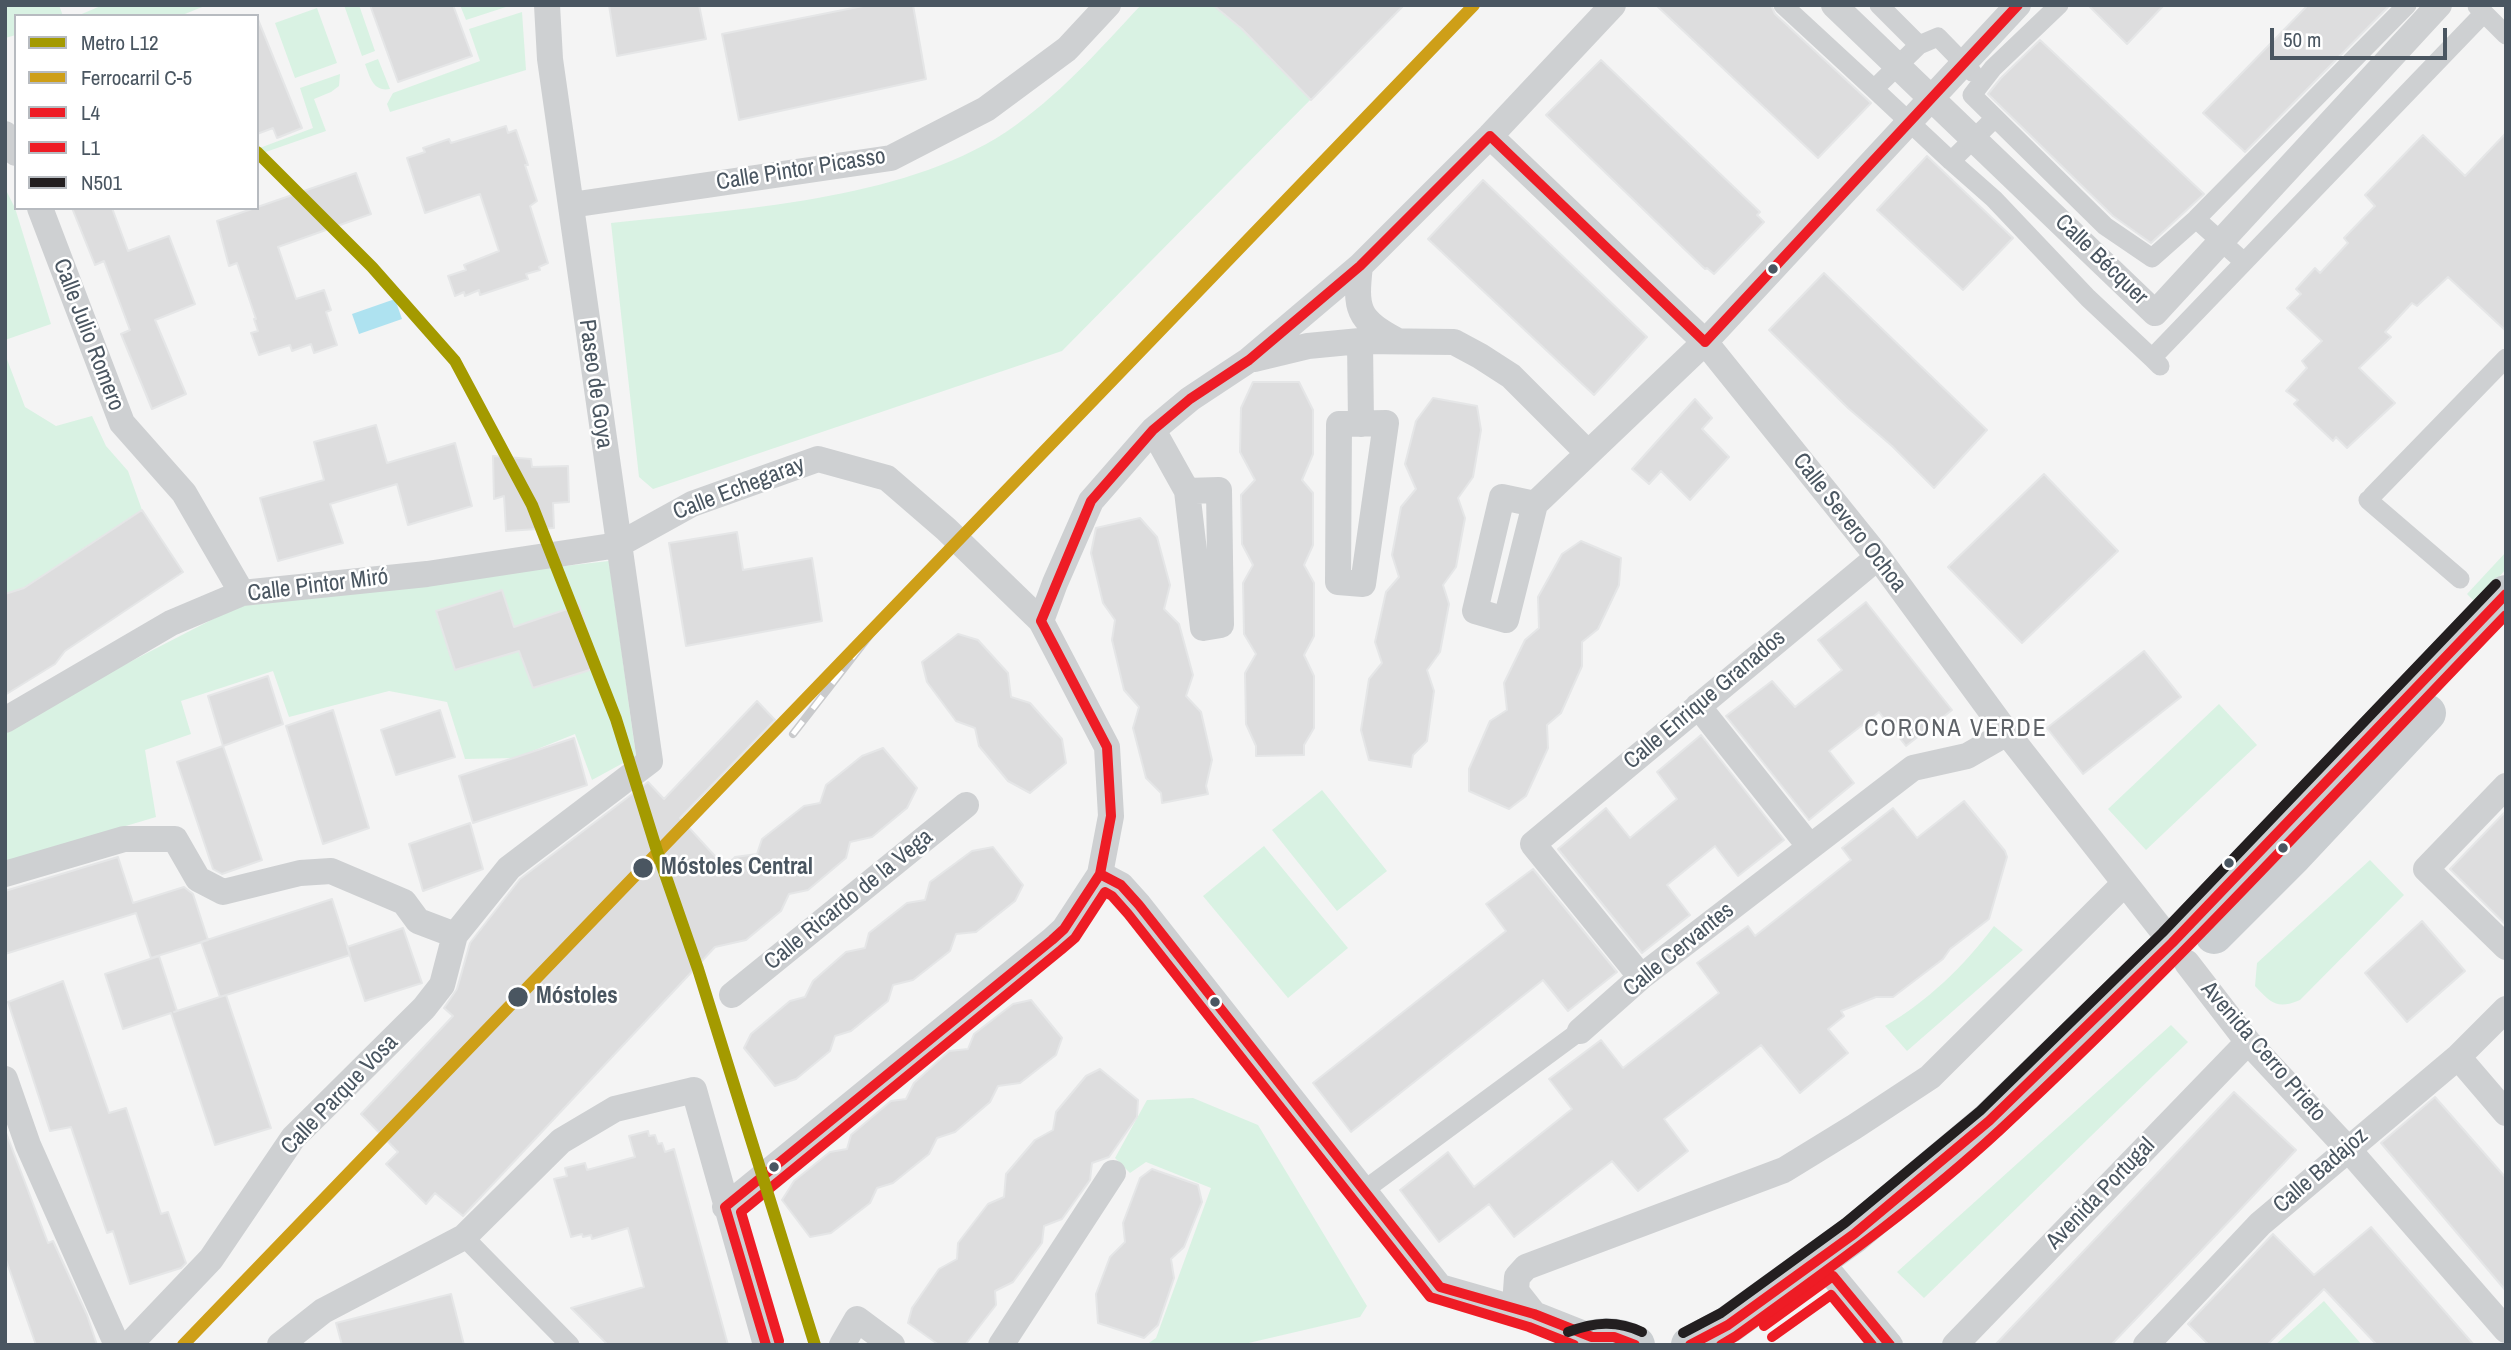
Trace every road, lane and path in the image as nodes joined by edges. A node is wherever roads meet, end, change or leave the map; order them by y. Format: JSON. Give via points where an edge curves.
{"nodes":[{"id":1,"x":547,"y":5,"type":"edge"},
{"id":2,"x":1108,"y":5,"type":"edge"},
{"id":3,"x":1613,"y":5,"type":"edge"},
{"id":4,"x":1783,"y":5,"type":"edge"},
{"id":5,"x":1834,"y":5,"type":"edge"},
{"id":6,"x":1879,"y":5,"type":"edge"},
{"id":7,"x":2018,"y":5,"type":"edge"},
{"id":8,"x":2059,"y":5,"type":"edge"},
{"id":9,"x":2407,"y":5,"type":"edge"},
{"id":10,"x":2439,"y":5,"type":"edge"},
{"id":11,"x":2480,"y":9,"type":"edge"},
{"id":12,"x":2506,"y":35,"type":"edge"},
{"id":13,"x":1919,"y":45,"type":"junction"},
{"id":14,"x":1899,"y":66,"type":"junction"},
{"id":15,"x":1973,"y":73,"type":"junction"},
{"id":16,"x":1874,"y":89,"type":"junction"},
{"id":17,"x":1933,"y":98,"type":"junction"},
{"id":18,"x":1995,"y":118,"type":"junction"},
{"id":19,"x":1909,"y":123,"type":"junction"},
{"id":20,"x":5,"y":134,"type":"edge"},
{"id":21,"x":1490,"y":136,"type":"junction"},
{"id":22,"x":1973,"y":137,"type":"junction"},
{"id":23,"x":14,"y":150,"type":"edge"},
{"id":24,"x":1951,"y":162,"type":"junction"},
{"id":25,"x":570,"y":205,"type":"junction"},
{"id":26,"x":41,"y":210,"type":"edge"},
{"id":27,"x":2196,"y":219,"type":"junction"},
{"id":28,"x":2221,"y":242,"type":"junction"},
{"id":29,"x":2244,"y":262,"type":"junction"},
{"id":30,"x":1360,"y":266,"type":"junction"},
{"id":31,"x":1396,"y":340,"type":"junction"},
{"id":32,"x":1360,"y":341,"type":"junction"},
{"id":33,"x":1705,"y":342,"type":"junction"},
{"id":34,"x":2506,"y":358,"type":"edge"},
{"id":35,"x":1249,"y":360,"type":"junction"},
{"id":36,"x":1361,"y":424,"type":"junction"},
{"id":37,"x":1153,"y":430,"type":"junction"},
{"id":38,"x":1588,"y":453,"type":"junction"},
{"id":39,"x":1187,"y":491,"type":"dead end"},
{"id":40,"x":1535,"y":504,"type":"dead end"},
{"id":41,"x":618,"y":545,"type":"junction"},
{"id":42,"x":1878,"y":558,"type":"junction"},
{"id":43,"x":2460,"y":579,"type":"dead end"},
{"id":44,"x":242,"y":593,"type":"junction"},
{"id":45,"x":2506,"y":594,"type":"edge"},
{"id":46,"x":1041,"y":621,"type":"junction"},
{"id":47,"x":2506,"y":630,"type":"edge"},
{"id":48,"x":1698,"y":706,"type":"junction"},
{"id":49,"x":5,"y":720,"type":"edge"},
{"id":50,"x":2007,"y":733,"type":"junction"},
{"id":51,"x":650,"y":761,"type":"joint"},
{"id":52,"x":2506,"y":786,"type":"edge"},
{"id":53,"x":966,"y":805,"type":"dead end"},
{"id":54,"x":1810,"y":847,"type":"junction"},
{"id":55,"x":5,"y":874,"type":"edge"},
{"id":56,"x":1100,"y":874,"type":"junction"},
{"id":57,"x":2124,"y":884,"type":"junction"},
{"id":58,"x":455,"y":935,"type":"junction"},
{"id":59,"x":2506,"y":947,"type":"edge"},
{"id":60,"x":2179,"y":953,"type":"junction"},
{"id":61,"x":1641,"y":977,"type":"junction"},
{"id":62,"x":732,"y":995,"type":"dead end"},
{"id":63,"x":2506,"y":1009,"type":"edge"},
{"id":64,"x":1580,"y":1031,"type":"joint"},
{"id":65,"x":2248,"y":1042,"type":"junction"},
{"id":66,"x":2458,"y":1057,"type":"junction"},
{"id":67,"x":5,"y":1079,"type":"edge"},
{"id":68,"x":2506,"y":1113,"type":"edge"},
{"id":69,"x":2347,"y":1148,"type":"junction"},
{"id":70,"x":1113,"y":1173,"type":"dead end"},
{"id":71,"x":1363,"y":1191,"type":"junction"},
{"id":72,"x":725,"y":1207,"type":"junction"},
{"id":73,"x":464,"y":1237,"type":"junction"},
{"id":74,"x":1833,"y":1276,"type":"junction"},
{"id":75,"x":1534,"y":1314,"type":"junction"},
{"id":76,"x":2506,"y":1330,"type":"edge"},
{"id":77,"x":1582,"y":1341,"type":"edge"},
{"id":78,"x":117,"y":1345,"type":"edge"},
{"id":79,"x":129,"y":1345,"type":"edge"},
{"id":80,"x":280,"y":1345,"type":"edge"},
{"id":81,"x":570,"y":1345,"type":"edge"},
{"id":82,"x":766,"y":1345,"type":"edge"},
{"id":83,"x":842,"y":1345,"type":"edge"},
{"id":84,"x":892,"y":1345,"type":"edge"},
{"id":85,"x":1001,"y":1345,"type":"edge"},
{"id":86,"x":1636,"y":1345,"type":"edge"},
{"id":87,"x":1690,"y":1345,"type":"edge"},
{"id":88,"x":1739,"y":1345,"type":"edge"},
{"id":89,"x":1890,"y":1345,"type":"edge"},
{"id":90,"x":1955,"y":1345,"type":"edge"},
{"id":91,"x":2146,"y":1345,"type":"edge"}],
"edges":[{"from":1,"to":25,"type":"street","name":"Paseo de Goya"},
{"from":2,"to":25,"type":"street","name":"Calle Pintor Picasso","via":[[1067,49],[986,110],[891,158]]},
{"from":3,"to":21,"type":"street"},
{"from":4,"to":16,"type":"street"},
{"from":5,"to":14,"type":"street","name":"Calle Bécquer"},
{"from":6,"to":13,"type":"street"},
{"from":7,"to":15,"type":"street"},
{"from":8,"to":15,"type":"street","via":[[1993,68]]},
{"from":9,"to":27,"type":"street"},
{"from":10,"to":28,"type":"street","name":"Calle Bécquer"},
{"from":11,"to":12,"type":"street"},
{"from":11,"to":29,"type":"street"},
{"from":13,"to":14,"type":"street"},
{"from":13,"to":15,"type":"street","via":[[1938,37]]},
{"from":14,"to":16,"type":"street"},
{"from":14,"to":17,"type":"street","name":"Calle Bécquer"},
{"from":15,"to":17,"type":"street"},
{"from":15,"to":18,"type":"street","via":[[1972,95]]},
{"from":16,"to":19,"type":"street"},
{"from":17,"to":19,"type":"street"},
{"from":17,"to":22,"type":"street","name":"Calle Bécquer"},
{"from":18,"to":22,"type":"street"},
{"from":18,"to":27,"type":"street","via":[[2105,226],[2152,258]]},
{"from":19,"to":24,"type":"street"},
{"from":19,"to":33,"type":"street"},
{"from":20,"to":23,"type":"street"},
{"from":21,"to":30,"type":"street"},
{"from":21,"to":33,"type":"street","name":"Calle Severo Ochoa"},
{"from":22,"to":24,"type":"street"},
{"from":22,"to":28,"type":"street","name":"Calle Bécquer","via":[[2155,313]]},
{"from":24,"to":29,"type":"street","via":[[1994,199],[2156,362]]},
{"from":25,"to":41,"type":"street","name":"Paseo de Goya"},
{"from":26,"to":44,"type":"street","name":"Calle Julio Romero","via":[[122,423],[184,493]]},
{"from":27,"to":28,"type":"street"},
{"from":28,"to":29,"type":"street"},
{"from":30,"to":31,"type":"street","via":[[1357,294],[1362,316]]},
{"from":30,"to":35,"type":"street"},
{"from":31,"to":32,"type":"street"},
{"from":31,"to":38,"type":"street","via":[[1454,342],[1480,356],[1511,376]]},
{"from":32,"to":35,"type":"street","via":[[1308,346]]},
{"from":32,"to":36,"type":"street"},
{"from":33,"to":38,"type":"street"},
{"from":33,"to":42,"type":"street","name":"Calle Severo Ochoa"},
{"from":34,"to":43,"type":"street","via":[[2370,498]]},
{"from":35,"to":37,"type":"street"},
{"from":36,"to":36,"type":"street","via":[[1339,424],[1338,582],[1363,584],[1386,423]]},
{"from":37,"to":39,"type":"street"},
{"from":37,"to":46,"type":"street","via":[[1091,501]]},
{"from":38,"to":40,"type":"street"},
{"from":41,"to":44,"type":"street","name":"Calle Pintor Miró","via":[[427,573]]},
{"from":41,"to":46,"type":"street","name":"Calle Echegaray","via":[[692,504],[818,458],[887,478]]},
{"from":41,"to":51,"type":"street","name":"Paseo de Goya"},
{"from":42,"to":48,"type":"street","name":"Calle Enrique Granados"},
{"from":42,"to":50,"type":"street","name":"Calle Severo Ochoa"},
{"from":44,"to":49,"type":"street","name":"Calle Pintor Miró","via":[[171,623]]},
{"from":45,"to":60,"type":"main road"},
{"from":46,"to":56,"type":"street","name":"Calle Echegaray","via":[[1107,747],[1111,816]]},
{"from":47,"to":60,"type":"main road","via":[[2293,856]]},
{"from":48,"to":54,"type":"street"},
{"from":48,"to":61,"type":"street","name":"Calle Enrique Granados","via":[[1533,844]]},
{"from":50,"to":54,"type":"street","name":"Calle Cervantes","via":[[1967,756],[1913,768]]},
{"from":50,"to":57,"type":"street","name":"Calle Severo Ochoa"},
{"from":51,"to":58,"type":"street","name":"Calle Parque Vosa","via":[[509,868]]},
{"from":52,"to":59,"type":"street","via":[[2427,869]]},
{"from":53,"to":62,"type":"street","name":"Calle Ricardo de la Vega"},
{"from":54,"to":61,"type":"street","name":"Calle Cervantes"},
{"from":55,"to":58,"type":"street","via":[[124,839],[175,839],[198,879],[223,892],[300,873],[331,871],[404,902],[418,921]]},
{"from":56,"to":71,"type":"street","via":[[1121,886],[1139,905]]},
{"from":56,"to":72,"type":"street","name":"Calle Echegaray","via":[[1052,940]]},
{"from":57,"to":60,"type":"street","name":"Calle Severo Ochoa"},
{"from":57,"to":75,"type":"street","via":[[1930,1077],[1853,1128],[1783,1170],[1526,1268],[1517,1277],[1516,1291]]},
{"from":58,"to":79,"type":"street","name":"Calle Parque Vosa","via":[[442,985],[424,1008],[293,1138],[211,1259]]},
{"from":60,"to":65,"type":"street","name":"Avenida Cerro Prieto"},
{"from":60,"to":74,"type":"main road","via":[[2018,1127],[1929,1205]]},
{"from":60,"to":87,"type":"main road","via":[[1859,1230],[1728,1325]]},
{"from":61,"to":64,"type":"street","name":"Calle Cervantes"},
{"from":63,"to":66,"type":"street","name":"Calle Badajoz"},
{"from":64,"to":71,"type":"street","name":"Calle Cervantes"},
{"from":65,"to":69,"type":"street","name":"Avenida Cerro Prieto"},
{"from":65,"to":90,"type":"street","name":"Avenida Portugal"},
{"from":66,"to":68,"type":"street"},
{"from":66,"to":69,"type":"street","name":"Calle Badajoz"},
{"from":67,"to":78,"type":"street","via":[[28,1145]]},
{"from":69,"to":76,"type":"street","name":"Avenida Cerro Prieto"},
{"from":69,"to":91,"type":"street","name":"Calle Badajoz","via":[[2260,1224]]},
{"from":70,"to":85,"type":"street"},
{"from":71,"to":75,"type":"street","via":[[1440,1287]]},
{"from":72,"to":73,"type":"street","via":[[694,1090],[615,1110],[561,1141]]},
{"from":72,"to":82,"type":"street"},
{"from":73,"to":80,"type":"street","via":[[323,1311]]},
{"from":73,"to":81,"type":"street"},
{"from":74,"to":88,"type":"main road"},
{"from":74,"to":89,"type":"street"},
{"from":75,"to":77,"type":"street"},
{"from":77,"to":86,"type":"main road","via":[[1614,1337]]},
{"from":83,"to":84,"type":"street","via":[[857,1319]]}]}
